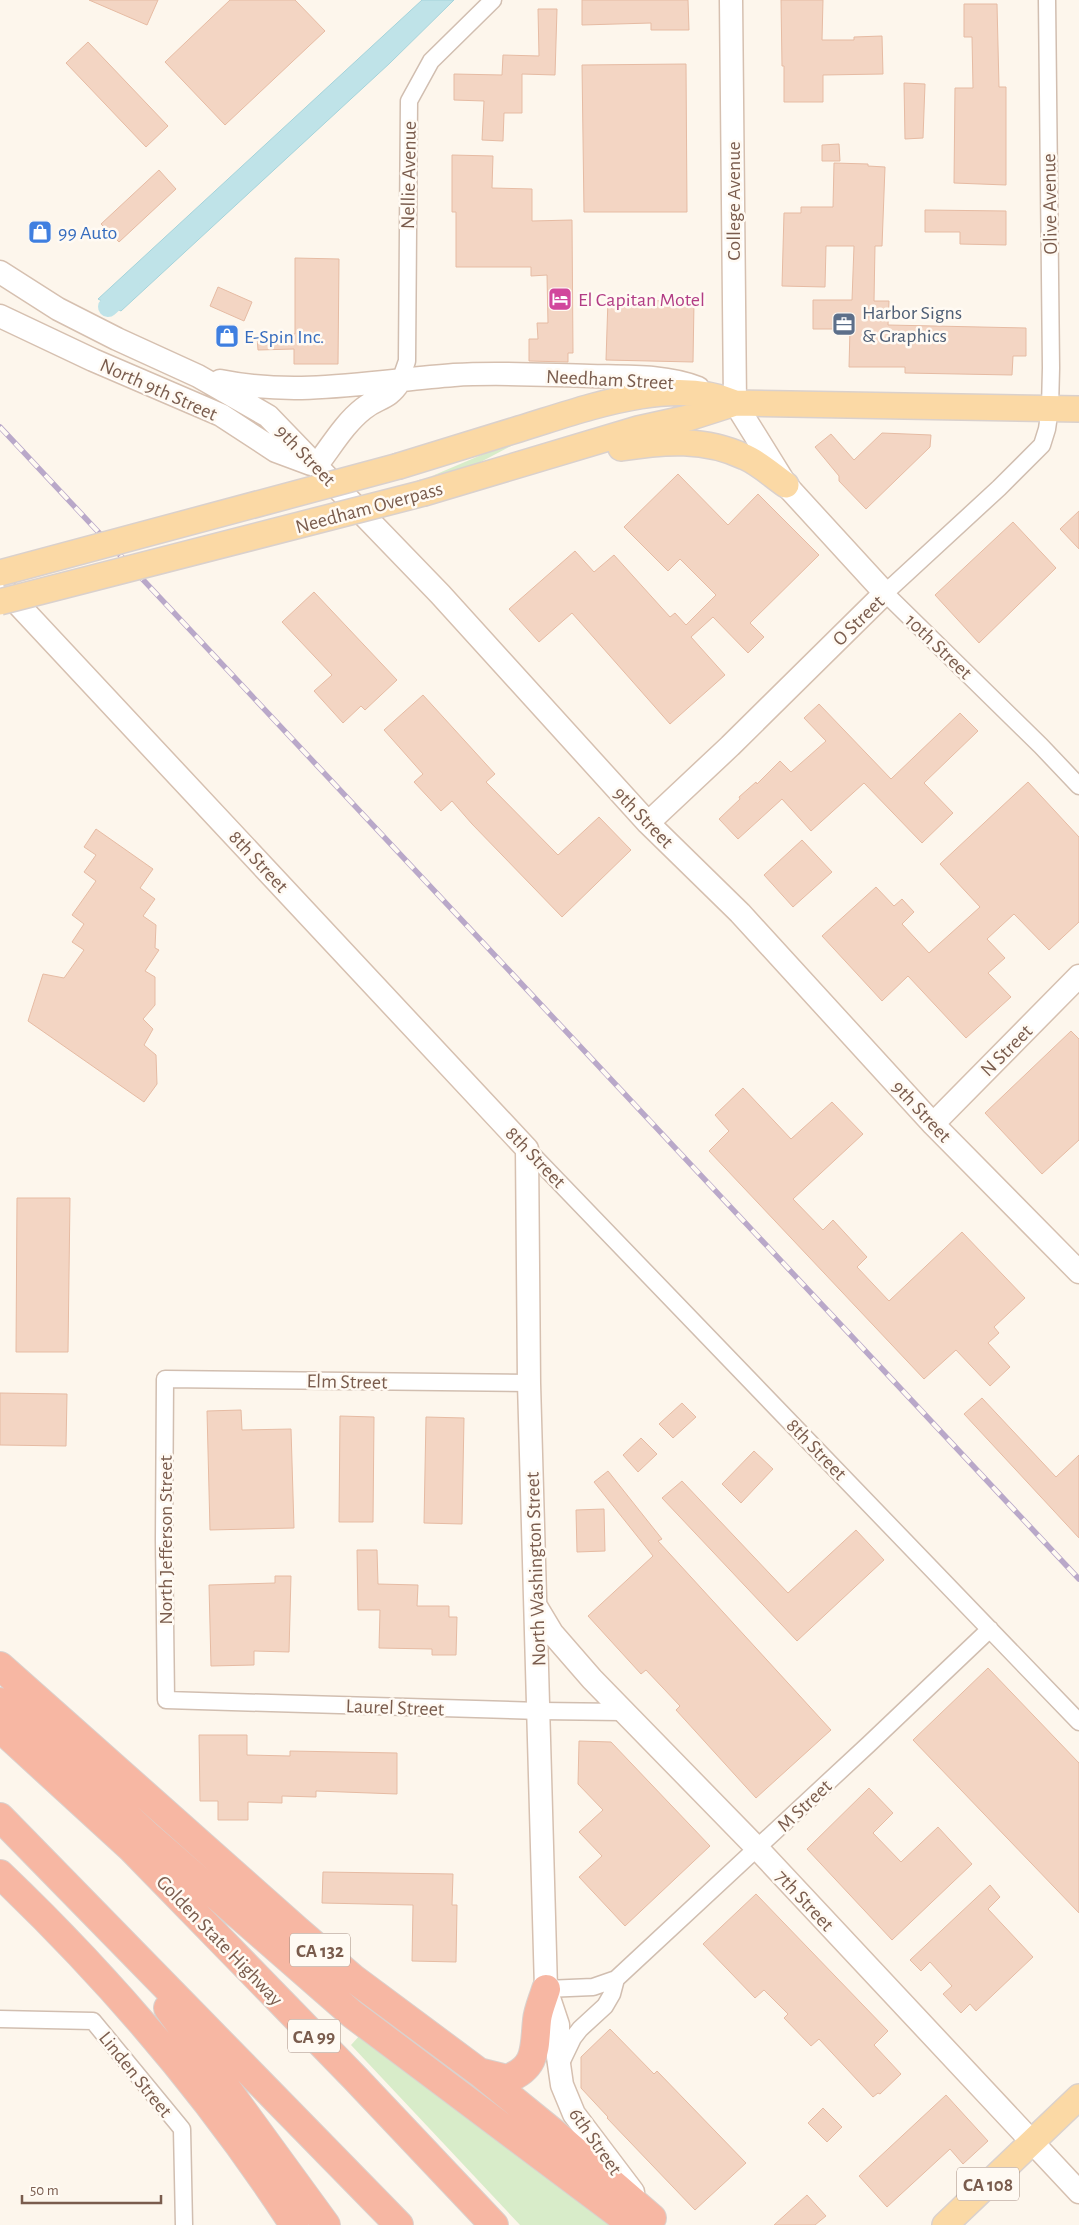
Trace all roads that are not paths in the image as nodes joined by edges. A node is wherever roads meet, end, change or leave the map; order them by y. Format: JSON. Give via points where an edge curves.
{"nodes":[{"id":1,"x":493,"y":0,"type":"edge"},
{"id":2,"x":731,"y":0,"type":"edge"},
{"id":3,"x":1047,"y":0,"type":"edge"},
{"id":4,"x":0,"y":272,"type":"edge"},
{"id":5,"x":0,"y":316,"type":"edge"},
{"id":6,"x":198,"y":376,"type":"junction"},
{"id":7,"x":400,"y":381,"type":"junction"},
{"id":8,"x":726,"y":399,"type":"junction"},
{"id":9,"x":1050,"y":408,"type":"junction"},
{"id":10,"x":1079,"y":409,"type":"edge"},
{"id":11,"x":316,"y":466,"type":"junction"},
{"id":12,"x":513,"y":467,"type":"junction"},
{"id":13,"x":786,"y":485,"type":"junction"},
{"id":14,"x":0,"y":573,"type":"edge"},
{"id":15,"x":0,"y":585,"type":"edge"},
{"id":16,"x":885,"y":593,"type":"junction"},
{"id":17,"x":0,"y":602,"type":"edge"},
{"id":18,"x":1079,"y":786,"type":"edge"},
{"id":19,"x":648,"y":823,"type":"junction"},
{"id":20,"x":1079,"y":976,"type":"edge"},
{"id":21,"x":933,"y":1124,"type":"junction"},
{"id":22,"x":527,"y":1149,"type":"junction"},
{"id":23,"x":1079,"y":1272,"type":"edge"},
{"id":24,"x":165,"y":1379,"type":"joint"},
{"id":25,"x":529,"y":1383,"type":"junction"},
{"id":26,"x":535,"y":1605,"type":"junction"},
{"id":27,"x":990,"y":1629,"type":"junction"},
{"id":28,"x":0,"y":1666,"type":"edge"},
{"id":29,"x":166,"y":1700,"type":"joint"},
{"id":30,"x":0,"y":1702,"type":"edge"},
{"id":31,"x":540,"y":1711,"type":"junction"},
{"id":32,"x":623,"y":1712,"type":"junction"},
{"id":33,"x":1079,"y":1722,"type":"edge"},
{"id":34,"x":0,"y":1728,"type":"edge"},
{"id":35,"x":0,"y":1817,"type":"edge"},
{"id":36,"x":757,"y":1848,"type":"junction"},
{"id":37,"x":0,"y":1874,"type":"edge"},
{"id":38,"x":108,"y":1926,"type":"junction"},
{"id":39,"x":616,"y":1979,"type":"junction"},
{"id":40,"x":546,"y":1989,"type":"junction"},
{"id":41,"x":0,"y":2019,"type":"edge"},
{"id":42,"x":560,"y":2071,"type":"junction"},
{"id":43,"x":479,"y":2072,"type":"junction"},
{"id":44,"x":1079,"y":2097,"type":"edge"},
{"id":45,"x":1031,"y":2142,"type":"junction"},
{"id":46,"x":1079,"y":2192,"type":"edge"},
{"id":47,"x":648,"y":2223,"type":"edge"},
{"id":48,"x":184,"y":2225,"type":"edge"},
{"id":49,"x":294,"y":2225,"type":"edge"},
{"id":50,"x":326,"y":2225,"type":"edge"},
{"id":51,"x":399,"y":2225,"type":"edge"},
{"id":52,"x":494,"y":2225,"type":"edge"},
{"id":53,"x":945,"y":2225,"type":"edge"}],
"edges":[{"from":1,"to":7,"type":"street","name":"Nellie Avenue","via":[[431,61],[409,102],[407,361]]},
{"from":2,"to":8,"type":"street","name":"College Avenue"},
{"from":3,"to":9,"type":"street","name":"Olive Avenue"},
{"from":4,"to":6,"type":"street","name":"North 9th Street","via":[[58,309]]},
{"from":5,"to":11,"type":"street","name":"North 9th Street","via":[[221,415],[276,451]]},
{"from":6,"to":7,"type":"street","name":"Needham Street","via":[[265,387],[351,386]]},
{"from":6,"to":11,"type":"street","name":"9th Street","via":[[268,416]]},
{"from":7,"to":8,"type":"street","name":"Needham Street","via":[[455,375],[633,377],[689,384]]},
{"from":7,"to":11,"type":"street","via":[[392,393],[364,408],[348,423]]},
{"from":8,"to":9,"type":"main road","name":"Needham Street"},
{"from":8,"to":12,"type":"main road","name":"Needham Overpass","via":[[688,418],[638,429]]},
{"from":8,"to":13,"type":"street","name":"10th Street"},
{"from":8,"to":14,"type":"main road","name":"Needham Overpass","bridge":true,"via":[[684,393],[620,400],[399,466]]},
{"from":9,"to":10,"type":"main road","name":"Needham Street"},
{"from":9,"to":16,"type":"street","name":"O Street","via":[[1042,445]]},
{"from":11,"to":19,"type":"street","name":"9th Street","via":[[440,594]]},
{"from":12,"to":13,"type":"main road","via":[[632,446],[701,443],[747,457]]},
{"from":12,"to":17,"type":"main road","name":"Needham Overpass","bridge":true},
{"from":13,"to":16,"type":"street","name":"10th Street"},
{"from":15,"to":22,"type":"street","name":"8th Street"},
{"from":16,"to":18,"type":"street","name":"10th Street"},
{"from":16,"to":19,"type":"street","name":"O Street"},
{"from":19,"to":21,"type":"street","name":"9th Street","via":[[740,913]]},
{"from":20,"to":21,"type":"street","name":"N Street"},
{"from":21,"to":23,"type":"street","name":"9th Street"},
{"from":22,"to":25,"type":"street","name":"North Washington Street"},
{"from":22,"to":27,"type":"street","name":"8th Street"},
{"from":24,"to":25,"type":"street","name":"Elm Street"},
{"from":24,"to":29,"type":"street","name":"North Jefferson Street"},
{"from":25,"to":26,"type":"street","name":"North Washington Street"},
{"from":26,"to":31,"type":"street","name":"North Washington Street"},
{"from":26,"to":32,"type":"street","name":"7th Street","via":[[552,1633]]},
{"from":27,"to":33,"type":"street","name":"8th Street"},
{"from":27,"to":36,"type":"street","name":"M Street"},
{"from":28,"to":43,"type":"highway","number":"CA 132","via":[[297,1930],[354,1978]]},
{"from":29,"to":31,"type":"street","name":"Laurel Street"},
{"from":30,"to":47,"type":"highway","via":[[201,1884],[352,2014]]},
{"from":31,"to":32,"type":"street","name":"Laurel Street"},
{"from":31,"to":40,"type":"street","name":"North Washington Street"},
{"from":32,"to":36,"type":"street","name":"7th Street"},
{"from":34,"to":52,"type":"highway","name":"Golden State Highway","number":"CA 99","via":[[132,1849]]},
{"from":35,"to":38,"type":"highway"},
{"from":36,"to":39,"type":"street","name":"M Street"},
{"from":36,"to":45,"type":"street","name":"7th Street"},
{"from":37,"to":49,"type":"highway","via":[[63,1937],[160,2044],[259,2173]]},
{"from":38,"to":50,"type":"highway"},
{"from":38,"to":51,"type":"highway"},
{"from":39,"to":40,"type":"street","name":"M Street","via":[[593,1986]]},
{"from":39,"to":42,"type":"street","name":"M Street","via":[[605,2006],[572,2038]]},
{"from":40,"to":42,"type":"street","name":"6th Street","via":[[558,2025]]},
{"from":40,"to":43,"type":"highway","via":[[529,2064],[507,2079]]},
{"from":41,"to":48,"type":"street","name":"Linden Street","via":[[93,2022],[182,2129]]},
{"from":42,"to":47,"type":"street","name":"6th Street","via":[[574,2114]]},
{"from":43,"to":47,"type":"highway","number":"CA 132","via":[[554,2132]]},
{"from":44,"to":45,"type":"main road","number":"CA 108"},
{"from":45,"to":46,"type":"street","name":"7th Street"},
{"from":45,"to":53,"type":"main road","number":"CA 108"}]}
